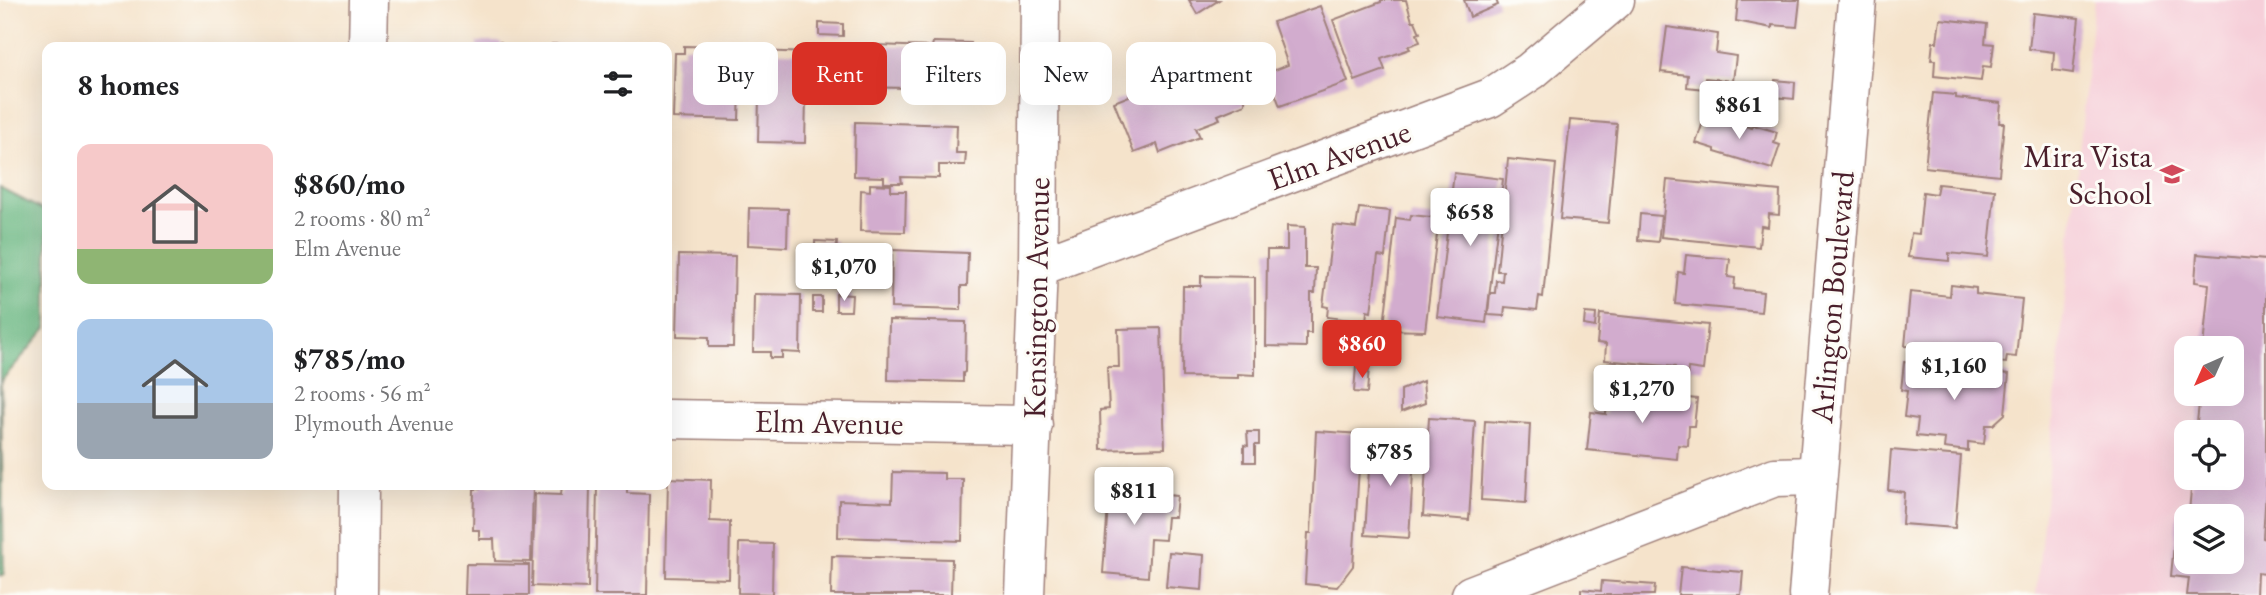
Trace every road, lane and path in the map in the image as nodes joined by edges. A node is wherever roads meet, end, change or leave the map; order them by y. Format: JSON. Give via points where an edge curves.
{"nodes":[{"id":1,"x":369,"y":0,"type":"edge"},
{"id":2,"x":1040,"y":0,"type":"edge"},
{"id":3,"x":1615,"y":0,"type":"edge"},
{"id":4,"x":1857,"y":0,"type":"edge"},
{"id":5,"x":368,"y":42,"type":"edge"},
{"id":6,"x":1038,"y":267,"type":"junction"},
{"id":7,"x":672,"y":419,"type":"edge"},
{"id":8,"x":1034,"y":425,"type":"junction"},
{"id":9,"x":1817,"y":476,"type":"junction"},
{"id":10,"x":359,"y":490,"type":"edge"},
{"id":11,"x":358,"y":595,"type":"edge"},
{"id":12,"x":1026,"y":595,"type":"edge"},
{"id":13,"x":1471,"y":595,"type":"edge"},
{"id":14,"x":1808,"y":595,"type":"edge"}],
"edges":[{"from":1,"to":5,"type":"street"},
{"from":2,"to":6,"type":"street","name":"Kensington Avenue"},
{"from":3,"to":6,"type":"street","name":"Elm Avenue","via":[[1531,71],[1490,98]]},
{"from":4,"to":9,"type":"street","name":"Arlington Boulevard"},
{"from":6,"to":8,"type":"street","name":"Kensington Avenue"},
{"from":7,"to":8,"type":"street","name":"Elm Avenue"},
{"from":8,"to":12,"type":"street","name":"Kensington Avenue"},
{"from":9,"to":13,"type":"street","via":[[1775,477]]},
{"from":9,"to":14,"type":"street","name":"Arlington Boulevard"},
{"from":10,"to":11,"type":"street"}]}
